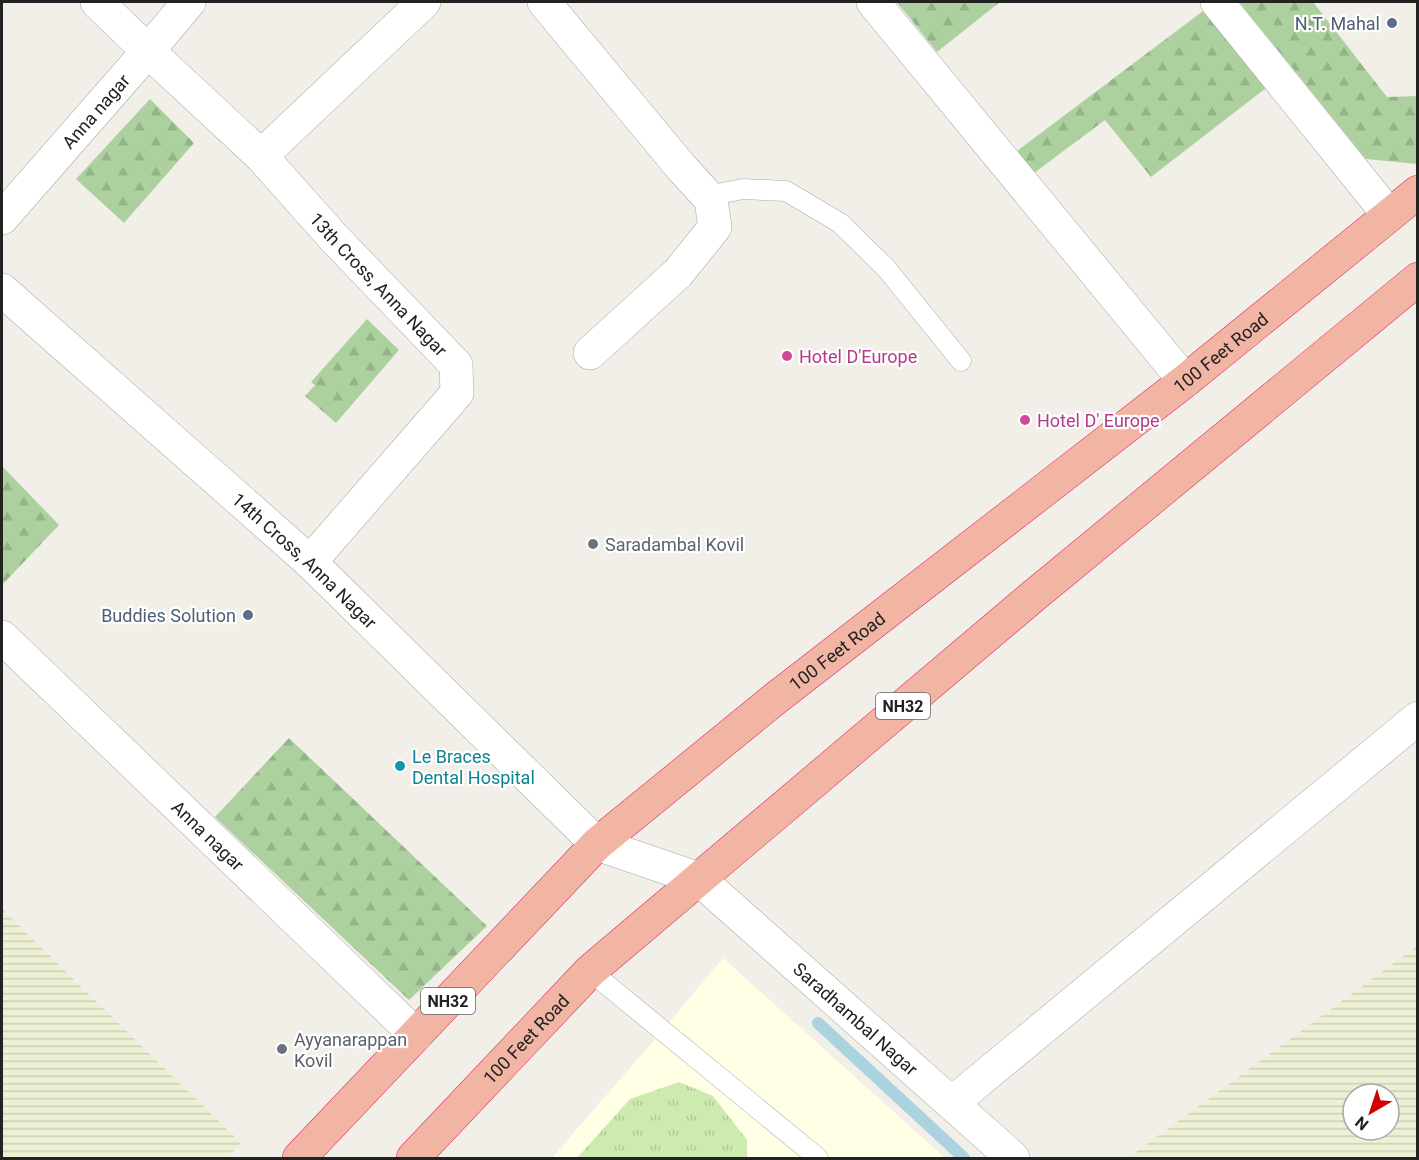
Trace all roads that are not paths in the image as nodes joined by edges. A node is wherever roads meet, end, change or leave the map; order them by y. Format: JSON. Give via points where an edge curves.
{"nodes":[{"id":1,"x":97,"y":2,"type":"edge"},
{"id":2,"x":189,"y":2,"type":"edge"},
{"id":3,"x":424,"y":2,"type":"edge"},
{"id":4,"x":544,"y":2,"type":"edge"},
{"id":5,"x":873,"y":2,"type":"edge"},
{"id":6,"x":1216,"y":2,"type":"edge"},
{"id":7,"x":148,"y":51,"type":"junction"},
{"id":8,"x":261,"y":156,"type":"junction"},
{"id":9,"x":1418,"y":192,"type":"edge"},
{"id":10,"x":706,"y":196,"type":"junction"},
{"id":11,"x":1389,"y":215,"type":"junction"},
{"id":12,"x":2,"y":218,"type":"edge"},
{"id":13,"x":1418,"y":279,"type":"edge"},
{"id":14,"x":2,"y":290,"type":"edge"},
{"id":15,"x":590,"y":353,"type":"dead end"},
{"id":16,"x":962,"y":361,"type":"dead end"},
{"id":17,"x":1185,"y":381,"type":"junction"},
{"id":18,"x":310,"y":562,"type":"junction"},
{"id":19,"x":2,"y":638,"type":"edge"},
{"id":20,"x":1418,"y":718,"type":"edge"},
{"id":21,"x":597,"y":844,"type":"junction"},
{"id":22,"x":699,"y":879,"type":"junction"},
{"id":23,"x":590,"y":971,"type":"junction"},
{"id":24,"x":416,"y":1035,"type":"junction"},
{"id":25,"x":952,"y":1103,"type":"junction"},
{"id":26,"x":299,"y":1158,"type":"edge"},
{"id":27,"x":413,"y":1158,"type":"edge"},
{"id":28,"x":819,"y":1158,"type":"edge"},
{"id":29,"x":1013,"y":1158,"type":"edge"}],
"edges":[{"from":1,"to":7,"type":"street","name":"13th Cross, Anna Nagar"},
{"from":2,"to":7,"type":"street","name":"Anna nagar"},
{"from":3,"to":8,"type":"street"},
{"from":4,"to":10,"type":"street"},
{"from":5,"to":17,"type":"street"},
{"from":6,"to":11,"type":"street"},
{"from":7,"to":8,"type":"street","name":"13th Cross, Anna Nagar"},
{"from":7,"to":12,"type":"street","name":"Anna nagar"},
{"from":8,"to":18,"type":"street","name":"13th Cross, Anna Nagar","via":[[456,365],[457,393]]},
{"from":9,"to":11,"type":"highway","name":"100 Feet Road","number":"NH32"},
{"from":10,"to":15,"type":"street","via":[[711,200],[715,227],[678,273]]},
{"from":10,"to":16,"type":"lane","via":[[743,189],[786,190],[840,223],[886,268]]},
{"from":11,"to":17,"type":"highway","name":"100 Feet Road","number":"NH32"},
{"from":13,"to":22,"type":"highway","name":"100 Feet Road","number":"NH32","via":[[1031,598]]},
{"from":14,"to":18,"type":"street","name":"14th Cross, Anna Nagar"},
{"from":17,"to":21,"type":"highway","name":"100 Feet Road","number":"NH32","via":[[785,691]]},
{"from":18,"to":21,"type":"street","name":"14th Cross, Anna Nagar"},
{"from":19,"to":24,"type":"street","name":"Anna nagar"},
{"from":20,"to":25,"type":"street"},
{"from":21,"to":22,"type":"street"},
{"from":21,"to":24,"type":"highway","name":"100 Feet Road","number":"NH32"},
{"from":22,"to":23,"type":"highway","name":"100 Feet Road","number":"NH32"},
{"from":22,"to":25,"type":"street","name":"Saradhambal Nagar"},
{"from":23,"to":27,"type":"highway","name":"100 Feet Road","number":"NH32"},
{"from":23,"to":28,"type":"lane"},
{"from":24,"to":26,"type":"highway","name":"100 Feet Road","number":"NH32"},
{"from":25,"to":29,"type":"street","name":"Saradhambal Nagar"}]}
